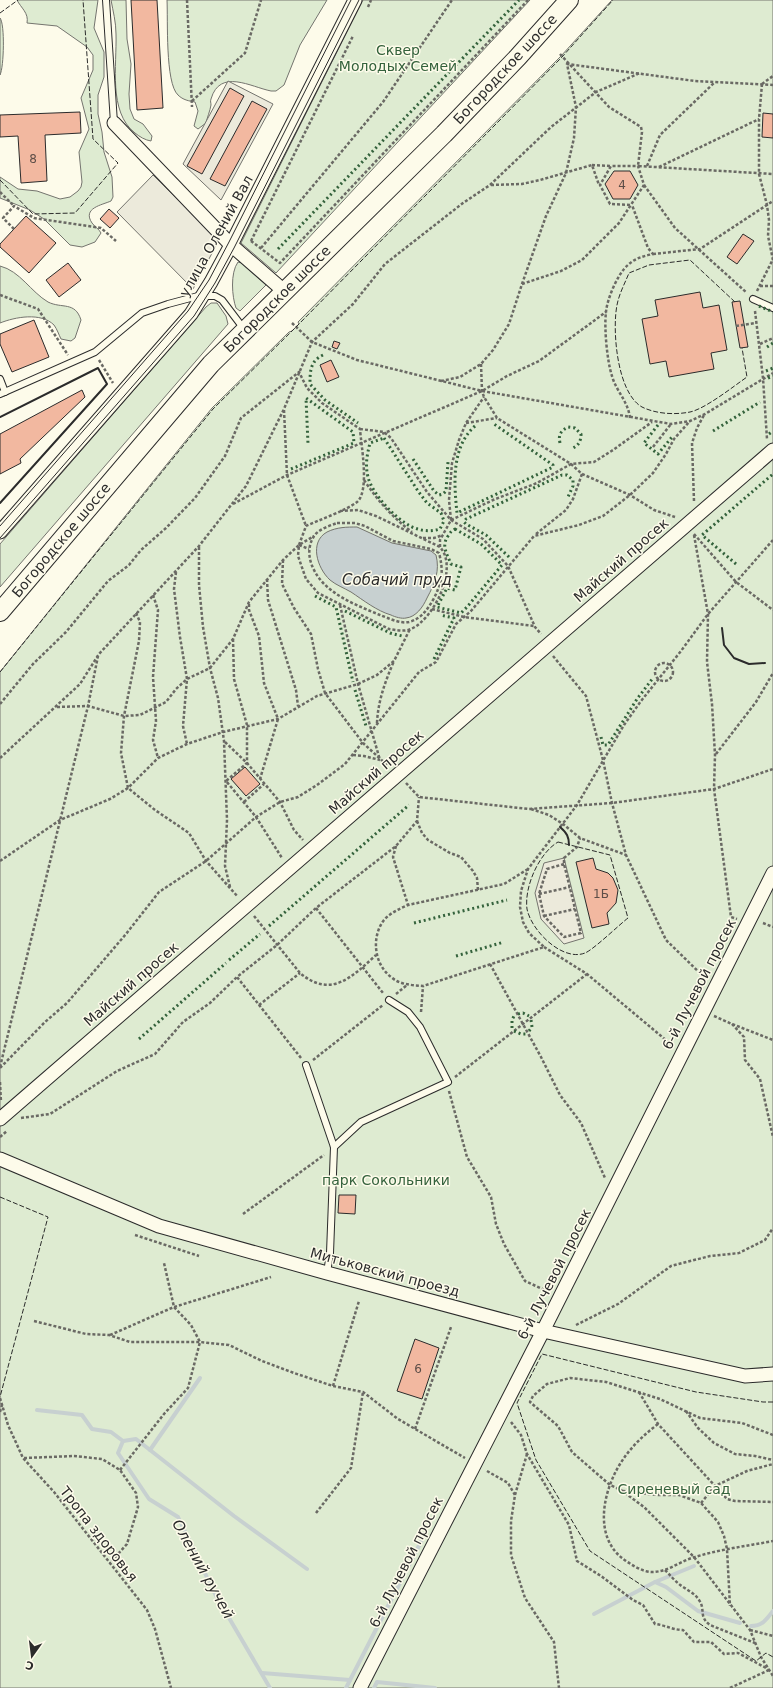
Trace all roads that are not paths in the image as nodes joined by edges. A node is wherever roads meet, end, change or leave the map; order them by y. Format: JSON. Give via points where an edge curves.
{"nodes":[{"id":1,"x":106,"y":0,"type":"edge"},
{"id":2,"x":355,"y":0,"type":"edge"},
{"id":3,"x":569,"y":0,"type":"edge"},
{"id":4,"x":114,"y":123,"type":"joint"},
{"id":5,"x":231,"y":246,"type":"junction"},
{"id":6,"x":284,"y":291,"type":"junction"},
{"id":7,"x":203,"y":296,"type":"junction"},
{"id":8,"x":753,"y":299,"type":"road end"},
{"id":9,"x":773,"y":308,"type":"edge"},
{"id":10,"x":245,"y":330,"type":"junction"},
{"id":11,"x":0,"y":379,"type":"edge"},
{"id":12,"x":3,"y":393,"type":"edge"},
{"id":13,"x":773,"y":450,"type":"edge"},
{"id":14,"x":0,"y":532,"type":"edge"},
{"id":15,"x":0,"y":612,"type":"edge"},
{"id":16,"x":773,"y":873,"type":"edge"},
{"id":17,"x":388,"y":1000,"type":"road end"},
{"id":18,"x":306,"y":1065,"type":"road end"},
{"id":19,"x":4,"y":1115,"type":"edge"},
{"id":20,"x":334,"y":1147,"type":"junction"},
{"id":21,"x":0,"y":1160,"type":"edge"},
{"id":22,"x":327,"y":1273,"type":"junction"},
{"id":23,"x":543,"y":1331,"type":"junction"},
{"id":24,"x":773,"y":1374,"type":"edge"},
{"id":25,"x":360,"y":1688,"type":"edge"}],
"edges":[{"from":1,"to":4,"type":"lane"},
{"from":2,"to":5,"type":"street","name":"улица Олений Вал"},
{"from":3,"to":6,"type":"main road","name":"Богородское шоссе","via":[[444,134]]},
{"from":4,"to":5,"type":"street"},
{"from":5,"to":6,"type":"street"},
{"from":5,"to":7,"type":"street","name":"улица Олений Вал"},
{"from":6,"to":10,"type":"main road","name":"Богородское шоссе"},
{"from":7,"to":10,"type":"lane","via":[[215,296],[222,300]]},
{"from":7,"to":12,"type":"lane","via":[[142,313],[95,352]]},
{"from":7,"to":14,"type":"street","name":"улица Олений Вал","via":[[191,314]]},
{"from":8,"to":9,"type":"lane"},
{"from":10,"to":15,"type":"main road","name":"Богородское шоссе","via":[[211,364]]},
{"from":11,"to":12,"type":"lane"},
{"from":13,"to":19,"type":"street","name":"Майский просек","via":[[700,513],[690,529],[547,645]]},
{"from":16,"to":23,"type":"street","name":"6-й Лучевой просек"},
{"from":17,"to":20,"type":"lane","via":[[408,1012],[420,1027],[448,1082],[360,1122]]},
{"from":18,"to":20,"type":"lane"},
{"from":20,"to":22,"type":"lane"},
{"from":21,"to":22,"type":"street","name":"Митьковский проезд","via":[[159,1226]]},
{"from":22,"to":23,"type":"street","name":"Митьковский проезд"},
{"from":23,"to":24,"type":"street","name":"Митьковский проезд","via":[[745,1376]]},
{"from":23,"to":25,"type":"street","name":"6-й Лучевой просек"}]}
